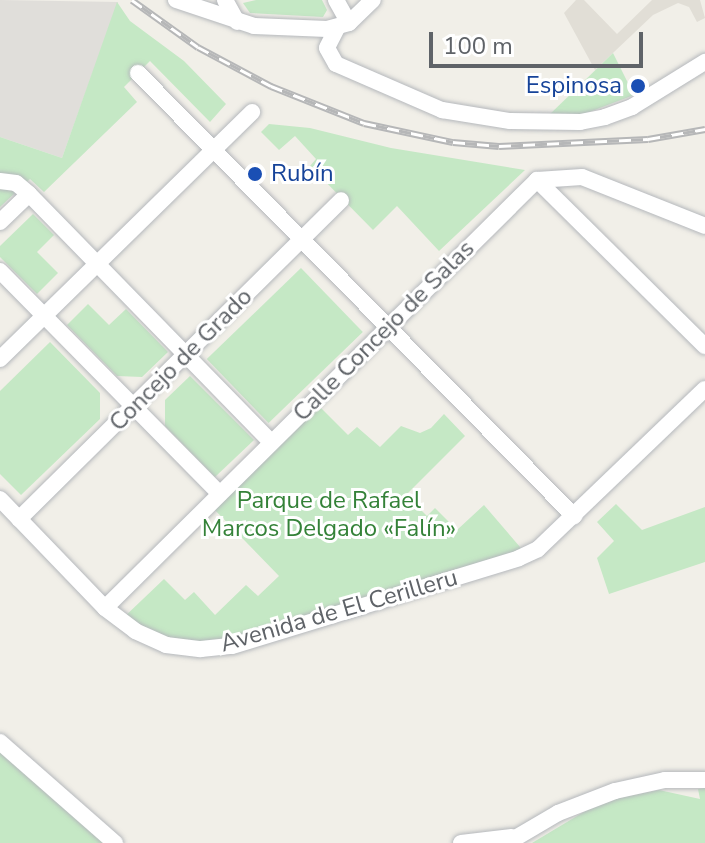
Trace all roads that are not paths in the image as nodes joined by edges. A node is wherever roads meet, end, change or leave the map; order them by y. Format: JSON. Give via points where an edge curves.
{"nodes":[{"id":1,"x":176,"y":0,"type":"edge"},
{"id":2,"x":225,"y":0,"type":"edge"},
{"id":3,"x":336,"y":0,"type":"edge"},
{"id":4,"x":373,"y":0,"type":"edge"},
{"id":5,"x":237,"y":22,"type":"junction"},
{"id":6,"x":343,"y":25,"type":"junction"},
{"id":7,"x":703,"y":63,"type":"edge"},
{"id":8,"x":138,"y":73,"type":"dead end"},
{"id":9,"x":252,"y":112,"type":"dead end"},
{"id":10,"x":213,"y":150,"type":"junction"},
{"id":11,"x":582,"y":177,"type":"junction"},
{"id":12,"x":537,"y":180,"type":"junction"},
{"id":13,"x":0,"y":181,"type":"edge"},
{"id":14,"x":29,"y":194,"type":"junction"},
{"id":15,"x":341,"y":200,"type":"dead end"},
{"id":16,"x":566,"y":209,"type":"junction"},
{"id":17,"x":701,"y":221,"type":"edge"},
{"id":18,"x":0,"y":222,"type":"edge"},
{"id":19,"x":302,"y":239,"type":"junction"},
{"id":20,"x":98,"y":262,"type":"junction"},
{"id":21,"x":0,"y":271,"type":"edge"},
{"id":22,"x":44,"y":316,"type":"junction"},
{"id":23,"x":388,"y":328,"type":"junction"},
{"id":24,"x":705,"y":346,"type":"edge"},
{"id":25,"x":186,"y":353,"type":"junction"},
{"id":26,"x":0,"y":359,"type":"edge"},
{"id":27,"x":705,"y":389,"type":"edge"},
{"id":28,"x":133,"y":406,"type":"junction"},
{"id":29,"x":271,"y":442,"type":"junction"},
{"id":30,"x":0,"y":499,"type":"edge"},
{"id":31,"x":215,"y":499,"type":"junction"},
{"id":32,"x":574,"y":516,"type":"junction"},
{"id":33,"x":19,"y":519,"type":"junction"},
{"id":34,"x":105,"y":608,"type":"junction"},
{"id":35,"x":0,"y":742,"type":"edge"},
{"id":36,"x":705,"y":780,"type":"edge"},
{"id":37,"x":510,"y":840,"type":"edge"},
{"id":38,"x":115,"y":843,"type":"edge"},
{"id":39,"x":461,"y":843,"type":"edge"}],
"edges":[{"from":1,"to":5,"type":"street"},
{"from":2,"to":5,"type":"street"},
{"from":3,"to":6,"type":"street"},
{"from":4,"to":6,"type":"street"},
{"from":5,"to":6,"type":"street"},
{"from":6,"to":7,"type":"street","via":[[327,48],[336,64],[442,110],[510,121],[605,117],[632,107]]},
{"from":8,"to":10,"type":"street"},
{"from":9,"to":10,"type":"street"},
{"from":10,"to":19,"type":"street"},
{"from":10,"to":20,"type":"street"},
{"from":11,"to":12,"type":"street"},
{"from":11,"to":16,"type":"street","via":[[566,195]]},
{"from":11,"to":17,"type":"street"},
{"from":12,"to":16,"type":"street"},
{"from":12,"to":23,"type":"street","name":"Calle Concejo de Salas"},
{"from":13,"to":14,"type":"street","via":[[16,183]]},
{"from":14,"to":18,"type":"street"},
{"from":14,"to":20,"type":"street"},
{"from":15,"to":19,"type":"street","name":"Concejo de Grado"},
{"from":16,"to":24,"type":"street"},
{"from":19,"to":23,"type":"street"},
{"from":19,"to":25,"type":"street","name":"Concejo de Grado"},
{"from":20,"to":22,"type":"street"},
{"from":20,"to":25,"type":"street"},
{"from":21,"to":22,"type":"street"},
{"from":22,"to":26,"type":"street"},
{"from":22,"to":28,"type":"street"},
{"from":23,"to":29,"type":"street","name":"Calle Concejo de Salas"},
{"from":23,"to":32,"type":"street"},
{"from":25,"to":28,"type":"street","name":"Concejo de Grado"},
{"from":25,"to":29,"type":"street"},
{"from":27,"to":32,"type":"street","name":"Avenida de El Cerilleru"},
{"from":28,"to":31,"type":"street"},
{"from":28,"to":33,"type":"street","name":"Concejo de Grado"},
{"from":29,"to":31,"type":"street","name":"Calle Concejo de Salas"},
{"from":30,"to":33,"type":"street","name":"Avenida de El Cerilleru"},
{"from":31,"to":34,"type":"street","name":"Calle Concejo de Salas"},
{"from":32,"to":34,"type":"street","name":"Avenida de El Cerilleru","via":[[538,549],[519,558],[232,646],[166,645],[135,631]]},
{"from":33,"to":34,"type":"street","name":"Avenida de El Cerilleru"},
{"from":35,"to":38,"type":"street"},
{"from":36,"to":37,"type":"street","via":[[665,780],[615,791],[558,813]]},
{"from":37,"to":39,"type":"street"}]}
